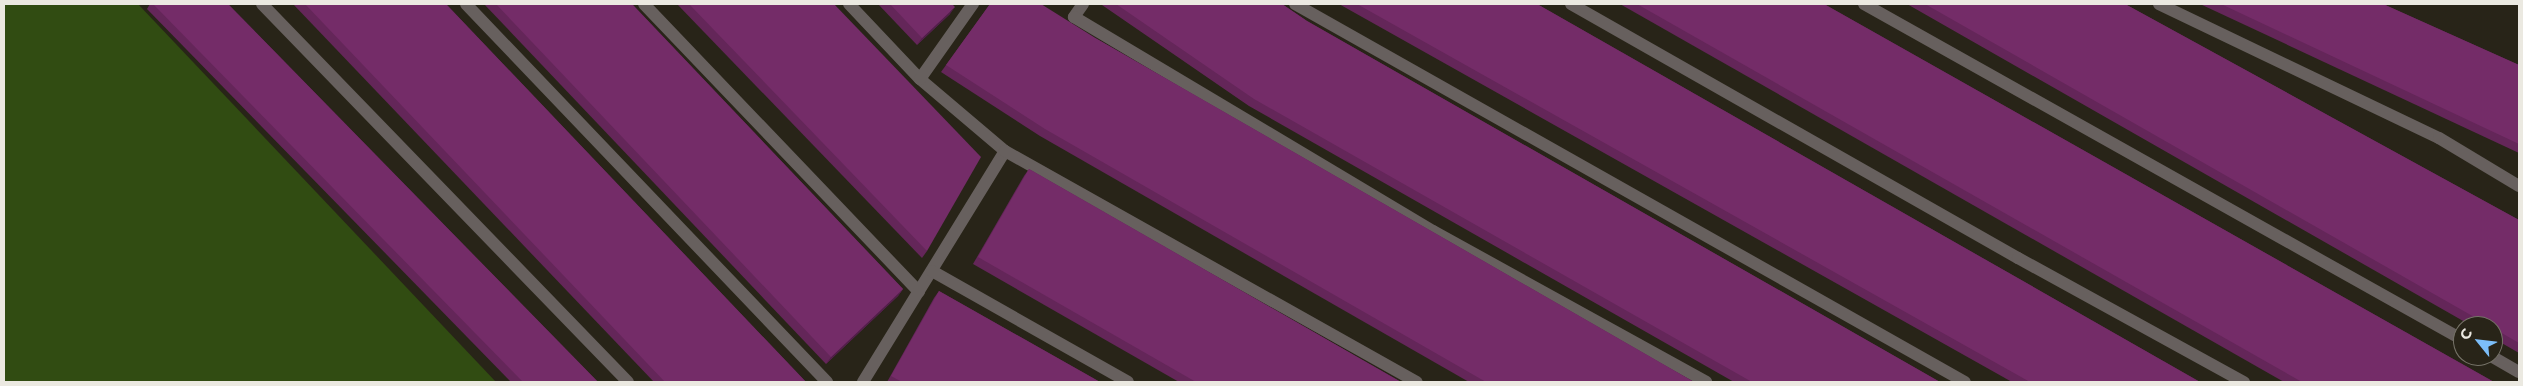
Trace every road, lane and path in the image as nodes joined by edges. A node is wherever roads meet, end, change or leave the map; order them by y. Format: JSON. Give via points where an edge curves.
{"nodes":[{"id":1,"x":262,"y":4,"type":"edge"},
{"id":2,"x":466,"y":4,"type":"edge"},
{"id":3,"x":644,"y":4,"type":"edge"},
{"id":4,"x":849,"y":4,"type":"edge"},
{"id":5,"x":974,"y":4,"type":"edge"},
{"id":6,"x":1295,"y":4,"type":"edge"},
{"id":7,"x":1571,"y":4,"type":"edge"},
{"id":8,"x":1864,"y":4,"type":"edge"},
{"id":9,"x":2159,"y":4,"type":"edge"},
{"id":10,"x":1079,"y":5,"type":"edge"},
{"id":11,"x":920,"y":79,"type":"junction"},
{"id":12,"x":1006,"y":151,"type":"junction"},
{"id":13,"x":2519,"y":186,"type":"edge"},
{"id":14,"x":932,"y":271,"type":"junction"},
{"id":15,"x":919,"y":292,"type":"junction"},
{"id":16,"x":2453,"y":334,"type":"edge"},
{"id":17,"x":2503,"y":363,"type":"edge"},
{"id":18,"x":2519,"y":372,"type":"edge"},
{"id":19,"x":628,"y":382,"type":"edge"},
{"id":20,"x":827,"y":382,"type":"edge"},
{"id":21,"x":863,"y":382,"type":"edge"},
{"id":22,"x":1128,"y":382,"type":"edge"},
{"id":23,"x":1417,"y":382,"type":"edge"},
{"id":24,"x":1706,"y":382,"type":"edge"},
{"id":25,"x":1965,"y":382,"type":"edge"},
{"id":26,"x":2244,"y":382,"type":"edge"}],
"edges":[{"from":1,"to":19,"type":"lane"},
{"from":2,"to":20,"type":"lane"},
{"from":3,"to":15,"type":"lane"},
{"from":4,"to":11,"type":"lane"},
{"from":5,"to":11,"type":"lane"},
{"from":6,"to":25,"type":"lane"},
{"from":7,"to":26,"type":"lane","via":[[2018,258]]},
{"from":8,"to":16,"type":"lane"},
{"from":9,"to":13,"type":"lane","via":[[2439,138]]},
{"from":10,"to":24,"type":"lane","via":[[1074,17],[1434,231]]},
{"from":11,"to":12,"type":"lane"},
{"from":12,"to":14,"type":"lane"},
{"from":12,"to":23,"type":"lane"},
{"from":14,"to":15,"type":"lane"},
{"from":14,"to":22,"type":"lane"},
{"from":15,"to":21,"type":"lane"},
{"from":17,"to":18,"type":"lane"}]}
